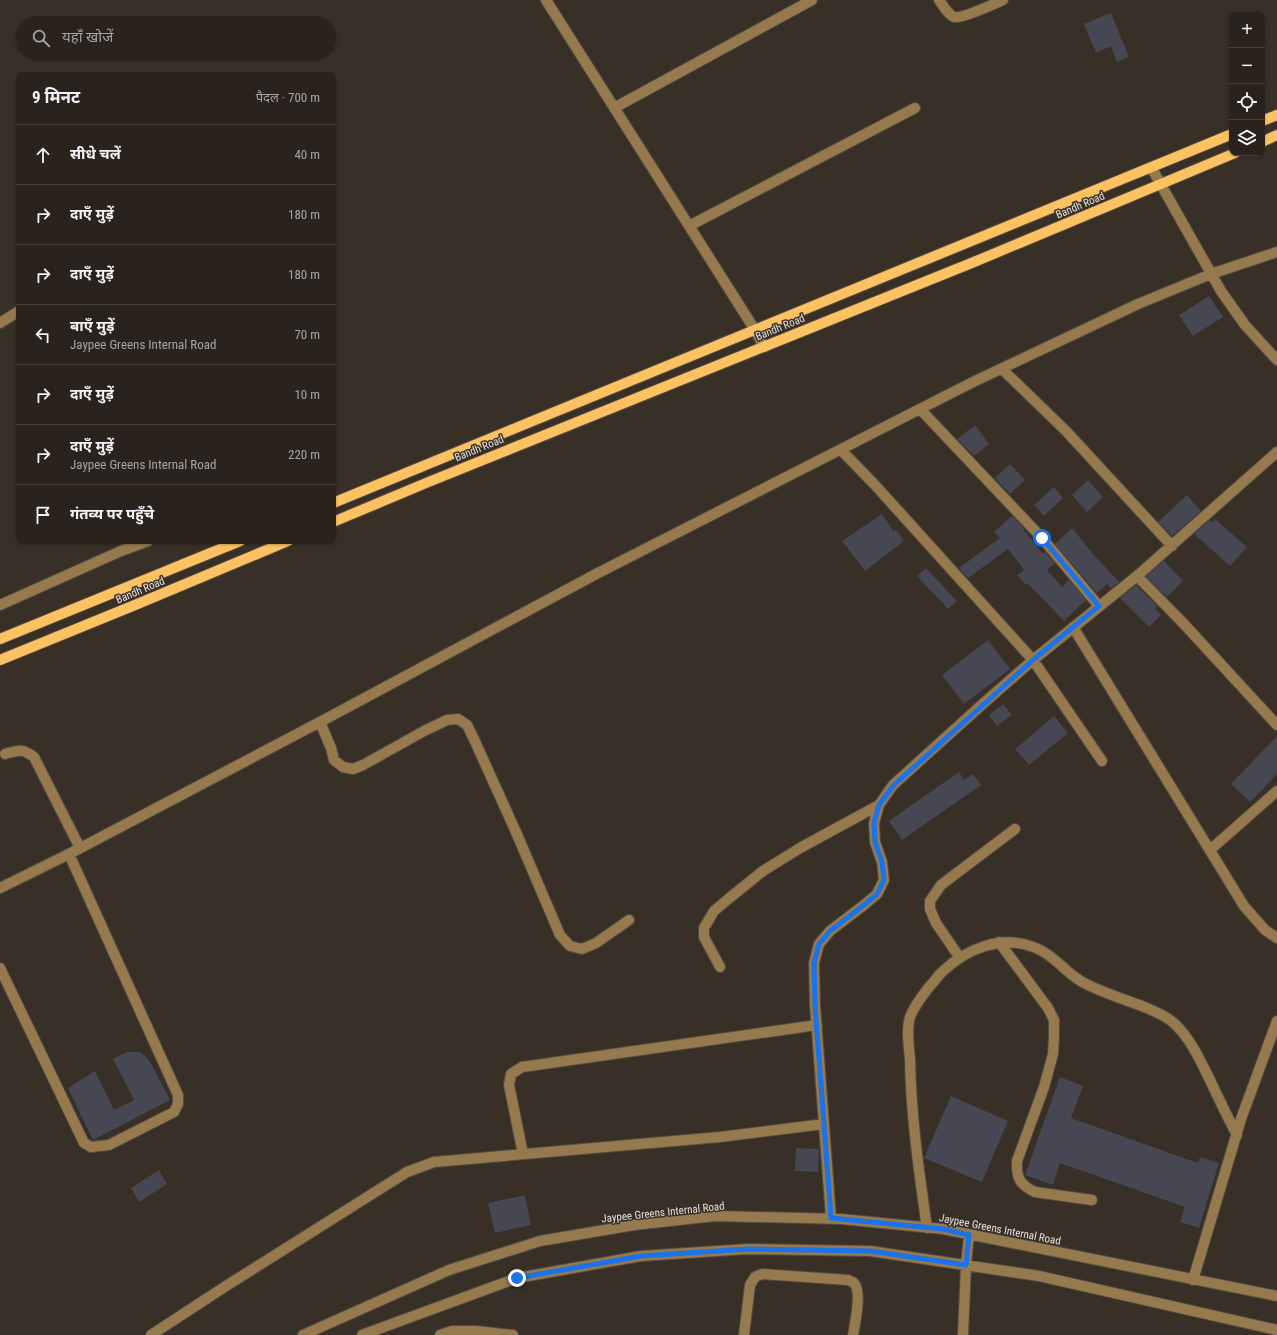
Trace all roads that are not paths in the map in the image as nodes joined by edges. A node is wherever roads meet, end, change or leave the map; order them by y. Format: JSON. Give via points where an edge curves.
{"nodes":[{"id":1,"x":546,"y":0,"type":"edge"},
{"id":2,"x":812,"y":0,"type":"edge"},
{"id":3,"x":939,"y":0,"type":"edge"},
{"id":4,"x":1003,"y":0,"type":"edge"},
{"id":5,"x":614,"y":108,"type":"junction"},
{"id":6,"x":915,"y":108,"type":"dead end"},
{"id":7,"x":1277,"y":115,"type":"edge"},
{"id":8,"x":1264,"y":120,"type":"edge"},
{"id":9,"x":1229,"y":135,"type":"edge"},
{"id":10,"x":1277,"y":135,"type":"edge"},
{"id":11,"x":1265,"y":141,"type":"edge"},
{"id":12,"x":1229,"y":155,"type":"edge"},
{"id":13,"x":1151,"y":167,"type":"junction"},
{"id":14,"x":1160,"y":184,"type":"junction"},
{"id":15,"x":689,"y":226,"type":"junction"},
{"id":16,"x":1277,"y":252,"type":"edge"},
{"id":17,"x":1211,"y":274,"type":"junction"},
{"id":18,"x":16,"y":313,"type":"edge"},
{"id":19,"x":0,"y":323,"type":"edge"},
{"id":20,"x":755,"y":330,"type":"junction"},
{"id":21,"x":764,"y":347,"type":"junction"},
{"id":22,"x":1277,"y":360,"type":"edge"},
{"id":23,"x":1002,"y":369,"type":"junction"},
{"id":24,"x":920,"y":409,"type":"junction"},
{"id":25,"x":841,"y":450,"type":"junction"},
{"id":26,"x":1277,"y":452,"type":"edge"},
{"id":27,"x":336,"y":502,"type":"edge"},
{"id":28,"x":336,"y":521,"type":"edge"},
{"id":29,"x":140,"y":544,"type":"edge"},
{"id":30,"x":233,"y":544,"type":"edge"},
{"id":31,"x":281,"y":544,"type":"edge"},
{"id":32,"x":1172,"y":546,"type":"junction"},
{"id":33,"x":1137,"y":576,"type":"junction"},
{"id":34,"x":0,"y":605,"type":"edge"},
{"id":35,"x":1099,"y":606,"type":"junction"},
{"id":36,"x":1073,"y":627,"type":"junction"},
{"id":37,"x":0,"y":639,"type":"edge"},
{"id":38,"x":0,"y":660,"type":"edge"},
{"id":39,"x":1033,"y":660,"type":"junction"},
{"id":40,"x":320,"y":722,"type":"junction"},
{"id":41,"x":1277,"y":725,"type":"edge"},
{"id":42,"x":5,"y":754,"type":"dead end"},
{"id":43,"x":1102,"y":760,"type":"dead end"},
{"id":44,"x":1277,"y":791,"type":"edge"},
{"id":45,"x":879,"y":805,"type":"junction"},
{"id":46,"x":1015,"y":829,"type":"dead end"},
{"id":47,"x":80,"y":848,"type":"junction"},
{"id":48,"x":1210,"y":850,"type":"junction"},
{"id":49,"x":69,"y":854,"type":"junction"},
{"id":50,"x":0,"y":888,"type":"edge"},
{"id":51,"x":629,"y":920,"type":"dead end"},
{"id":52,"x":1277,"y":938,"type":"edge"},
{"id":53,"x":999,"y":942,"type":"junction"},
{"id":54,"x":960,"y":958,"type":"junction"},
{"id":55,"x":720,"y":967,"type":"dead end"},
{"id":56,"x":0,"y":968,"type":"edge"},
{"id":57,"x":1277,"y":1021,"type":"edge"},
{"id":58,"x":817,"y":1025,"type":"junction"},
{"id":59,"x":824,"y":1124,"type":"junction"},
{"id":60,"x":1237,"y":1135,"type":"junction"},
{"id":61,"x":523,"y":1154,"type":"junction"},
{"id":62,"x":1092,"y":1200,"type":"dead end"},
{"id":63,"x":831,"y":1218,"type":"junction"},
{"id":64,"x":927,"y":1228,"type":"junction"},
{"id":65,"x":969,"y":1235,"type":"junction"},
{"id":66,"x":966,"y":1265,"type":"junction"},
{"id":67,"x":1193,"y":1280,"type":"junction"},
{"id":68,"x":1277,"y":1296,"type":"edge"},
{"id":69,"x":1277,"y":1330,"type":"edge"},
{"id":70,"x":152,"y":1335,"type":"edge"},
{"id":71,"x":303,"y":1335,"type":"edge"},
{"id":72,"x":362,"y":1335,"type":"edge"},
{"id":73,"x":440,"y":1335,"type":"edge"},
{"id":74,"x":513,"y":1335,"type":"edge"},
{"id":75,"x":744,"y":1335,"type":"edge"},
{"id":76,"x":853,"y":1335,"type":"edge"},
{"id":77,"x":963,"y":1335,"type":"edge"}],
"edges":[{"from":1,"to":5,"type":"street"},
{"from":2,"to":5,"type":"street"},
{"from":3,"to":4,"type":"street","via":[[947,12],[954,17],[962,17]]},
{"from":5,"to":15,"type":"street"},
{"from":6,"to":15,"type":"street"},
{"from":7,"to":8,"type":"main road"},
{"from":9,"to":13,"type":"main road","name":"Bandh Road"},
{"from":10,"to":11,"type":"main road"},
{"from":12,"to":14,"type":"main road","name":"Bandh Road"},
{"from":13,"to":14,"type":"street"},
{"from":13,"to":20,"type":"main road","name":"Bandh Road"},
{"from":14,"to":17,"type":"street"},
{"from":14,"to":21,"type":"main road","name":"Bandh Road"},
{"from":15,"to":20,"type":"street"},
{"from":16,"to":17,"type":"street"},
{"from":17,"to":22,"type":"street","via":[[1245,325]]},
{"from":17,"to":23,"type":"street","via":[[1138,304]]},
{"from":18,"to":19,"type":"street"},
{"from":20,"to":21,"type":"street"},
{"from":20,"to":27,"type":"main road","name":"Bandh Road"},
{"from":21,"to":28,"type":"main road","name":"Bandh Road"},
{"from":23,"to":24,"type":"street"},
{"from":23,"to":32,"type":"street","via":[[1066,431]]},
{"from":24,"to":25,"type":"street"},
{"from":24,"to":35,"type":"street","via":[[1042,538]]},
{"from":25,"to":39,"type":"street"},
{"from":25,"to":40,"type":"street","via":[[598,573]]},
{"from":26,"to":32,"type":"street"},
{"from":29,"to":34,"type":"street"},
{"from":30,"to":37,"type":"main road","name":"Bandh Road"},
{"from":31,"to":38,"type":"main road","name":"Bandh Road"},
{"from":32,"to":33,"type":"street"},
{"from":33,"to":35,"type":"street"},
{"from":33,"to":41,"type":"street"},
{"from":35,"to":36,"type":"street"},
{"from":36,"to":39,"type":"street"},
{"from":36,"to":48,"type":"street"},
{"from":39,"to":43,"type":"street"},
{"from":39,"to":45,"type":"street","via":[[893,786]]},
{"from":40,"to":47,"type":"street"},
{"from":40,"to":51,"type":"street","via":[[334,760],[343,767],[353,769],[447,720],[458,719],[467,724],[560,935],[570,946],[582,949],[596,943]]},
{"from":42,"to":47,"type":"street","via":[[24,750],[34,757]]},
{"from":44,"to":48,"type":"street"},
{"from":45,"to":55,"type":"street","via":[[763,871],[714,911],[704,928],[704,937]]},
{"from":45,"to":58,"type":"street","via":[[874,823],[875,842],[882,862],[884,880],[877,894],[830,931],[819,944],[814,963]]},
{"from":46,"to":54,"type":"street","via":[[941,885],[930,901],[930,909],[936,923]]},
{"from":47,"to":49,"type":"street"},
{"from":48,"to":52,"type":"street","via":[[1244,906],[1265,930]]},
{"from":49,"to":50,"type":"street"},
{"from":49,"to":56,"type":"street","via":[[178,1095],[178,1104],[174,1112],[109,1145],[91,1147],[84,1143]]},
{"from":53,"to":54,"type":"street","via":[[977,948]]},
{"from":53,"to":60,"type":"street","via":[[1018,942],[1045,952],[1086,984],[1161,1014],[1175,1024],[1184,1033],[1195,1052]]},
{"from":53,"to":62,"type":"street","via":[[1048,1008],[1054,1020],[1053,1054],[1017,1161],[1016,1171],[1027,1188],[1035,1192]]},
{"from":54,"to":64,"type":"street","via":[[942,972],[923,994],[914,1007],[908,1032],[911,1090]]},
{"from":57,"to":60,"type":"street"},
{"from":58,"to":59,"type":"street"},
{"from":58,"to":61,"type":"street","via":[[522,1067],[511,1074],[509,1086]]},
{"from":59,"to":61,"type":"street","via":[[720,1137]]},
{"from":59,"to":63,"type":"street"},
{"from":60,"to":67,"type":"street"},
{"from":61,"to":70,"type":"street","via":[[434,1162],[407,1172]]},
{"from":63,"to":64,"type":"street","name":"Jaypee Greens Internal Road"},
{"from":63,"to":71,"type":"street","name":"Jaypee Greens Internal Road","via":[[715,1216],[634,1225],[540,1241],[449,1270]]},
{"from":64,"to":65,"type":"street","name":"Jaypee Greens Internal Road"},
{"from":65,"to":66,"type":"street"},
{"from":65,"to":67,"type":"street","name":"Jaypee Greens Internal Road"},
{"from":66,"to":69,"type":"street","via":[[1039,1276]]},
{"from":66,"to":72,"type":"street","via":[[870,1251],[748,1249],[641,1256],[517,1278]]},
{"from":66,"to":77,"type":"street"},
{"from":67,"to":68,"type":"street","name":"Jaypee Greens Internal Road"},
{"from":73,"to":74,"type":"street","via":[[452,1331],[476,1331]]},
{"from":75,"to":76,"type":"street","via":[[750,1285],[755,1277],[762,1274],[848,1280],[855,1283],[858,1298]]}]}
